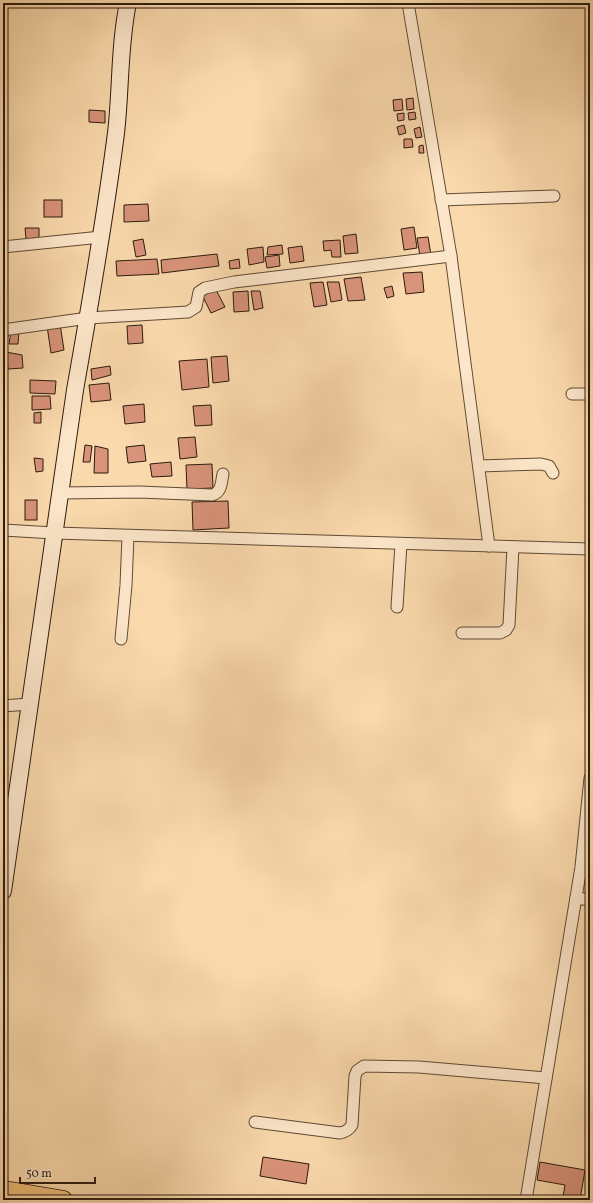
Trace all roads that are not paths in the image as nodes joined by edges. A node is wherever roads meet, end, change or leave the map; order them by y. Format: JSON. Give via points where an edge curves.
{"nodes":[{"id":1,"x":128,"y":3,"type":"edge"},
{"id":2,"x":408,"y":3,"type":"edge"},
{"id":3,"x":554,"y":196,"type":"dead end"},
{"id":4,"x":441,"y":200,"type":"junction"},
{"id":5,"x":101,"y":237,"type":"junction"},
{"id":6,"x":3,"y":248,"type":"edge"},
{"id":7,"x":451,"y":256,"type":"junction"},
{"id":8,"x":88,"y":318,"type":"junction"},
{"id":9,"x":3,"y":333,"type":"edge"},
{"id":10,"x":572,"y":394,"type":"dead end"},
{"id":11,"x":590,"y":394,"type":"edge"},
{"id":12,"x":479,"y":466,"type":"junction"},
{"id":13,"x":554,"y":473,"type":"dead end"},
{"id":14,"x":223,"y":474,"type":"dead end"},
{"id":15,"x":60,"y":493,"type":"junction"},
{"id":16,"x":3,"y":530,"type":"edge"},
{"id":17,"x":54,"y":533,"type":"junction"},
{"id":18,"x":128,"y":536,"type":"junction"},
{"id":19,"x":401,"y":544,"type":"junction"},
{"id":20,"x":489,"y":546,"type":"junction"},
{"id":21,"x":513,"y":547,"type":"junction"},
{"id":22,"x":590,"y":549,"type":"edge"},
{"id":23,"x":397,"y":607,"type":"dead end"},
{"id":24,"x":462,"y":633,"type":"dead end"},
{"id":25,"x":121,"y":639,"type":"dead end"},
{"id":26,"x":30,"y":704,"type":"junction"},
{"id":27,"x":3,"y":706,"type":"edge"},
{"id":28,"x":590,"y":778,"type":"edge"},
{"id":29,"x":3,"y":891,"type":"edge"},
{"id":30,"x":576,"y":898,"type":"junction"},
{"id":31,"x":590,"y":900,"type":"edge"},
{"id":32,"x":546,"y":1078,"type":"junction"},
{"id":33,"x":255,"y":1122,"type":"dead end"},
{"id":34,"x":3,"y":1190,"type":"edge"},
{"id":35,"x":63,"y":1200,"type":"edge"},
{"id":36,"x":526,"y":1200,"type":"edge"}],
"edges":[{"from":1,"to":5,"type":"street","via":[[117,126]]},
{"from":2,"to":4,"type":"street"},
{"from":3,"to":4,"type":"street"},
{"from":4,"to":7,"type":"street"},
{"from":5,"to":6,"type":"street"},
{"from":5,"to":8,"type":"street"},
{"from":7,"to":8,"type":"street","via":[[242,281],[205,288],[200,291],[196,307],[188,312]]},
{"from":7,"to":12,"type":"street"},
{"from":8,"to":9,"type":"street","via":[[10,329]]},
{"from":8,"to":15,"type":"street"},
{"from":10,"to":11,"type":"street"},
{"from":12,"to":13,"type":"street","via":[[541,464],[549,466]]},
{"from":12,"to":20,"type":"street"},
{"from":14,"to":15,"type":"street","via":[[220,489],[212,495],[139,492]]},
{"from":15,"to":17,"type":"street"},
{"from":16,"to":17,"type":"street"},
{"from":17,"to":18,"type":"street"},
{"from":17,"to":26,"type":"street"},
{"from":18,"to":19,"type":"street"},
{"from":18,"to":25,"type":"street"},
{"from":19,"to":20,"type":"street"},
{"from":19,"to":23,"type":"street"},
{"from":20,"to":21,"type":"street"},
{"from":21,"to":22,"type":"street"},
{"from":21,"to":24,"type":"street","via":[[508,627],[500,633]]},
{"from":26,"to":27,"type":"street"},
{"from":26,"to":29,"type":"street"},
{"from":28,"to":30,"type":"street"},
{"from":30,"to":31,"type":"street"},
{"from":30,"to":32,"type":"street"},
{"from":32,"to":33,"type":"street","via":[[418,1067],[364,1066],[355,1076],[352,1125],[345,1132]]},
{"from":32,"to":36,"type":"street"},
{"from":34,"to":35,"type":"main road"}]}
